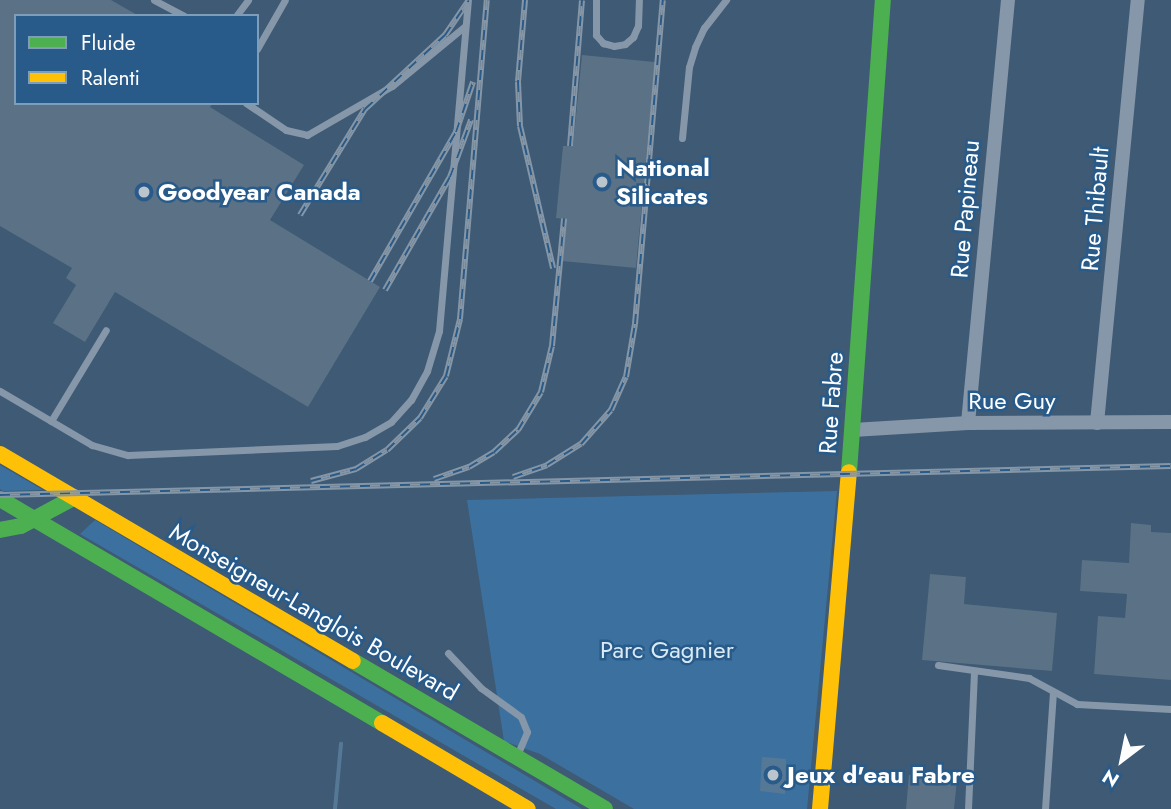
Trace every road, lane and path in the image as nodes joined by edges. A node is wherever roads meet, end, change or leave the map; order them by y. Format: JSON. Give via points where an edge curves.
{"nodes":[{"id":1,"x":154,"y":0,"type":"edge"},
{"id":2,"x":285,"y":0,"type":"edge"},
{"id":3,"x":468,"y":0,"type":"edge"},
{"id":4,"x":596,"y":0,"type":"edge"},
{"id":5,"x":639,"y":0,"type":"edge"},
{"id":6,"x":726,"y":0,"type":"edge"},
{"id":7,"x":883,"y":0,"type":"edge"},
{"id":8,"x":1008,"y":0,"type":"edge"},
{"id":9,"x":1138,"y":0,"type":"edge"},
{"id":10,"x":180,"y":14,"type":"edge"},
{"id":11,"x":466,"y":26,"type":"junction"},
{"id":12,"x":259,"y":46,"type":"edge"},
{"id":13,"x":249,"y":105,"type":"edge"},
{"id":14,"x":682,"y":138,"type":"dead end"},
{"id":15,"x":106,"y":330,"type":"dead end"},
{"id":16,"x":0,"y":391,"type":"edge"},
{"id":17,"x":51,"y":421,"type":"junction"},
{"id":18,"x":1171,"y":422,"type":"edge"},
{"id":19,"x":968,"y":423,"type":"junction"},
{"id":20,"x":1097,"y":423,"type":"junction"},
{"id":21,"x":853,"y":430,"type":"junction"},
{"id":22,"x":0,"y":453,"type":"edge"},
{"id":23,"x":75,"y":497,"type":"junction"},
{"id":24,"x":0,"y":499,"type":"edge"},
{"id":25,"x":34,"y":520,"type":"junction"},
{"id":26,"x":0,"y":530,"type":"edge"},
{"id":27,"x":448,"y":653,"type":"dead end"},
{"id":28,"x":938,"y":665,"type":"dead end"},
{"id":29,"x":974,"y":671,"type":"junction"},
{"id":30,"x":1053,"y":692,"type":"junction"},
{"id":31,"x":1171,"y":709,"type":"edge"},
{"id":32,"x":516,"y":757,"type":"junction"},
{"id":33,"x":528,"y":809,"type":"edge"},
{"id":34,"x":605,"y":809,"type":"edge"},
{"id":35,"x":820,"y":809,"type":"edge"},
{"id":36,"x":968,"y":809,"type":"edge"},
{"id":37,"x":1045,"y":809,"type":"edge"}],
"edges":[{"from":1,"to":10,"type":"lane"},
{"from":2,"to":12,"type":"lane"},
{"from":3,"to":11,"type":"lane"},
{"from":4,"to":5,"type":"lane","via":[[596,35],[614,46],[625,44],[638,26]]},
{"from":6,"to":14,"type":"lane","via":[[695,47]]},
{"from":7,"to":21,"type":"main road","name":"Rue Fabre"},
{"from":8,"to":19,"type":"street","name":"Rue Papineau"},
{"from":9,"to":20,"type":"street","name":"Rue Thibault"},
{"from":11,"to":13,"type":"lane","via":[[392,86],[307,135],[286,130]]},
{"from":11,"to":17,"type":"lane","via":[[439,331],[423,378],[391,422],[337,446],[144,456],[103,449]]},
{"from":15,"to":17,"type":"lane"},
{"from":16,"to":17,"type":"lane"},
{"from":18,"to":20,"type":"street","name":"Rue Guy"},
{"from":19,"to":20,"type":"street","name":"Rue Guy"},
{"from":19,"to":21,"type":"street","name":"Rue Guy"},
{"from":21,"to":35,"type":"main road","name":"Rue Fabre"},
{"from":22,"to":23,"type":"main road","name":"Monseigneur-Langlois Boulevard"},
{"from":23,"to":25,"type":"main road"},
{"from":23,"to":32,"type":"main road","name":"Monseigneur-Langlois Boulevard"},
{"from":24,"to":25,"type":"main road"},
{"from":25,"to":26,"type":"main road"},
{"from":25,"to":33,"type":"main road"},
{"from":27,"to":32,"type":"lane","via":[[481,688],[525,722],[527,732]]},
{"from":28,"to":29,"type":"lane"},
{"from":29,"to":30,"type":"lane","via":[[1028,678]]},
{"from":29,"to":36,"type":"lane"},
{"from":30,"to":31,"type":"lane","via":[[1077,704]]},
{"from":30,"to":37,"type":"lane"},
{"from":32,"to":34,"type":"main road","name":"Monseigneur-Langlois Boulevard"}]}
